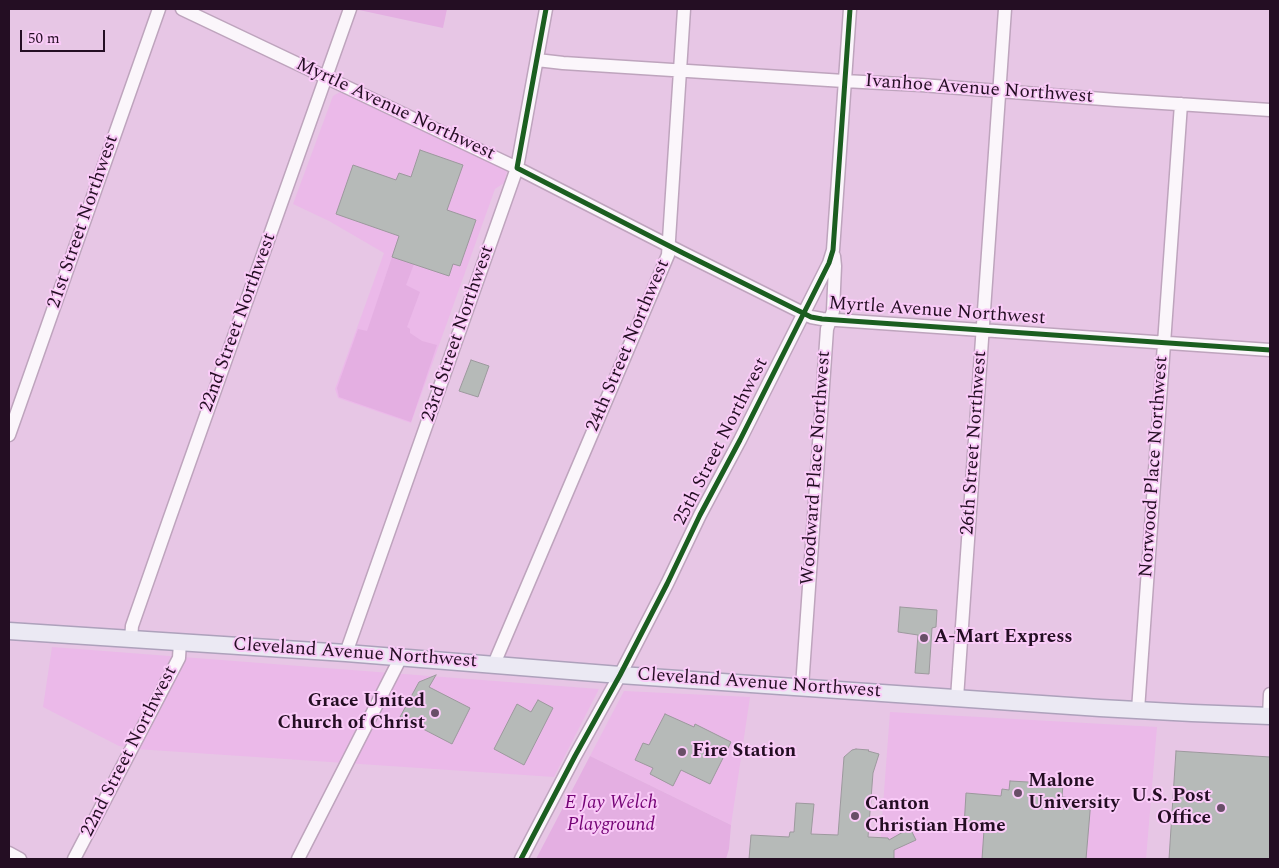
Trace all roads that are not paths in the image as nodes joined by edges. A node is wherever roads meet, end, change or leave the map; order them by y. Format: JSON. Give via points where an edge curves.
{"nodes":[{"id":1,"x":159,"y":9,"type":"edge"},
{"id":2,"x":182,"y":9,"type":"edge"},
{"id":3,"x":350,"y":9,"type":"edge"},
{"id":4,"x":546,"y":9,"type":"edge"},
{"id":5,"x":684,"y":9,"type":"edge"},
{"id":6,"x":850,"y":9,"type":"edge"},
{"id":7,"x":1005,"y":9,"type":"edge"},
{"id":8,"x":537,"y":60,"type":"junction"},
{"id":9,"x":680,"y":70,"type":"junction"},
{"id":10,"x":326,"y":78,"type":"junction"},
{"id":11,"x":844,"y":81,"type":"junction"},
{"id":12,"x":1000,"y":91,"type":"junction"},
{"id":13,"x":1181,"y":104,"type":"junction"},
{"id":14,"x":1270,"y":110,"type":"edge"},
{"id":15,"x":517,"y":168,"type":"junction"},
{"id":16,"x":669,"y":246,"type":"junction"},
{"id":17,"x":833,"y":250,"type":"junction"},
{"id":18,"x":804,"y":313,"type":"junction"},
{"id":19,"x":830,"y":320,"type":"junction"},
{"id":20,"x":982,"y":330,"type":"junction"},
{"id":21,"x":1164,"y":342,"type":"junction"},
{"id":22,"x":1270,"y":350,"type":"edge"},
{"id":23,"x":9,"y":435,"type":"edge"},
{"id":24,"x":9,"y":630,"type":"edge"},
{"id":25,"x":131,"y":639,"type":"junction"},
{"id":26,"x":180,"y":642,"type":"junction"},
{"id":27,"x":346,"y":653,"type":"junction"},
{"id":28,"x":401,"y":657,"type":"junction"},
{"id":29,"x":494,"y":664,"type":"junction"},
{"id":30,"x":620,"y":675,"type":"junction"},
{"id":31,"x":802,"y":687,"type":"junction"},
{"id":32,"x":1270,"y":694,"type":"edge"},
{"id":33,"x":957,"y":698,"type":"junction"},
{"id":34,"x":1138,"y":710,"type":"junction"},
{"id":35,"x":1269,"y":716,"type":"edge"},
{"id":36,"x":9,"y":854,"type":"edge"},
{"id":37,"x":20,"y":859,"type":"edge"},
{"id":38,"x":74,"y":859,"type":"edge"},
{"id":39,"x":298,"y":859,"type":"edge"},
{"id":40,"x":522,"y":859,"type":"edge"}],
"edges":[{"from":1,"to":23,"type":"street","name":"21st Street Northwest"},
{"from":2,"to":10,"type":"street","name":"Myrtle Avenue Northwest"},
{"from":3,"to":10,"type":"street","name":"22nd Street Northwest"},
{"from":4,"to":8,"type":"street","name":"23rd Street Northwest"},
{"from":5,"to":9,"type":"street","name":"24th Street Northwest"},
{"from":6,"to":11,"type":"street","name":"25th Street Northwest"},
{"from":7,"to":12,"type":"street","name":"26th Street Northwest"},
{"from":8,"to":9,"type":"street","name":"Ivanhoe Avenue Northwest"},
{"from":8,"to":15,"type":"street","name":"23rd Street Northwest"},
{"from":9,"to":11,"type":"street","name":"Ivanhoe Avenue Northwest"},
{"from":9,"to":16,"type":"street","name":"24th Street Northwest"},
{"from":10,"to":15,"type":"street","name":"Myrtle Avenue Northwest"},
{"from":10,"to":25,"type":"street","name":"22nd Street Northwest","via":[[132,626]]},
{"from":11,"to":12,"type":"street","name":"Ivanhoe Avenue Northwest"},
{"from":11,"to":17,"type":"street","name":"25th Street Northwest"},
{"from":12,"to":13,"type":"street","name":"Ivanhoe Avenue Northwest"},
{"from":12,"to":20,"type":"street","name":"26th Street Northwest"},
{"from":13,"to":14,"type":"street","name":"Ivanhoe Avenue Northwest"},
{"from":13,"to":21,"type":"street","name":"Norwood Place Northwest"},
{"from":15,"to":16,"type":"street","name":"Myrtle Avenue Northwest"},
{"from":15,"to":27,"type":"street","name":"23rd Street Northwest"},
{"from":16,"to":18,"type":"street","name":"Myrtle Avenue Northwest"},
{"from":16,"to":29,"type":"street","name":"24th Street Northwest","via":[[665,264]]},
{"from":17,"to":18,"type":"street","name":"25th Street Northwest"},
{"from":17,"to":19,"type":"street","name":"Woodward Place Northwest","via":[[835,266]]},
{"from":18,"to":19,"type":"street","name":"Myrtle Avenue Northwest"},
{"from":18,"to":30,"type":"street","name":"25th Street Northwest"},
{"from":19,"to":20,"type":"street","name":"Myrtle Avenue Northwest"},
{"from":19,"to":31,"type":"street","name":"Woodward Place Northwest"},
{"from":20,"to":21,"type":"street","name":"Myrtle Avenue Northwest"},
{"from":20,"to":33,"type":"street","name":"26th Street Northwest"},
{"from":21,"to":22,"type":"street","name":"Myrtle Avenue Northwest"},
{"from":21,"to":34,"type":"street","name":"Norwood Place Northwest"},
{"from":24,"to":25,"type":"main road","name":"Cleveland Avenue Northwest"},
{"from":25,"to":26,"type":"main road","name":"Cleveland Avenue Northwest"},
{"from":26,"to":27,"type":"main road","name":"Cleveland Avenue Northwest"},
{"from":26,"to":38,"type":"street","name":"22nd Street Northwest","via":[[178,658]]},
{"from":27,"to":28,"type":"main road","name":"Cleveland Avenue Northwest"},
{"from":28,"to":29,"type":"main road","name":"Cleveland Avenue Northwest"},
{"from":28,"to":39,"type":"street"},
{"from":29,"to":30,"type":"main road","name":"Cleveland Avenue Northwest"},
{"from":30,"to":31,"type":"main road","name":"Cleveland Avenue Northwest"},
{"from":30,"to":40,"type":"street","name":"25th Street Northwest"},
{"from":31,"to":33,"type":"main road","name":"Cleveland Avenue Northwest"},
{"from":32,"to":35,"type":"street"},
{"from":33,"to":34,"type":"main road","name":"Cleveland Avenue Northwest"},
{"from":34,"to":35,"type":"main road","name":"Cleveland Avenue Northwest"},
{"from":36,"to":37,"type":"street"}]}
